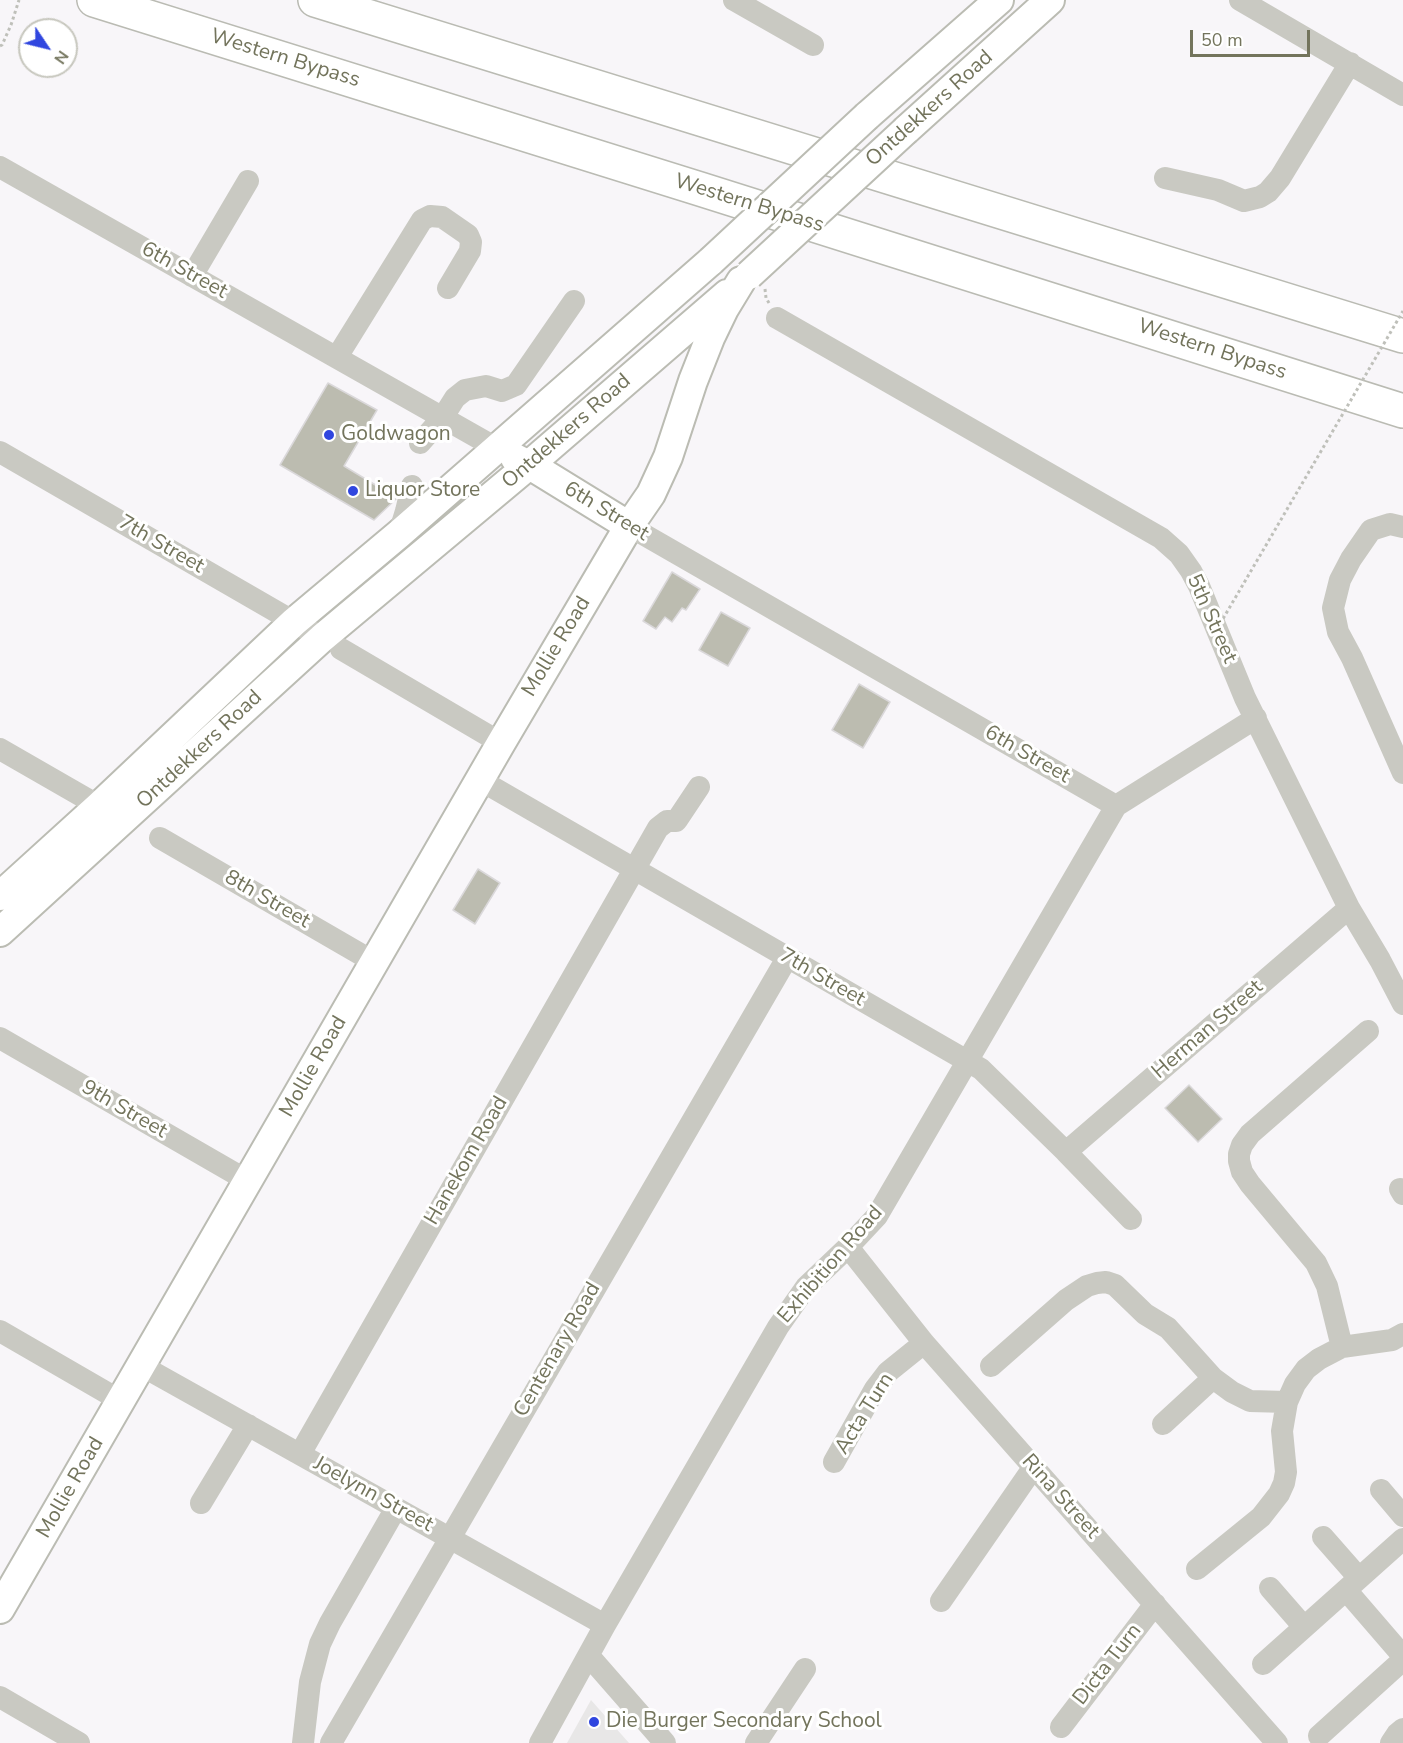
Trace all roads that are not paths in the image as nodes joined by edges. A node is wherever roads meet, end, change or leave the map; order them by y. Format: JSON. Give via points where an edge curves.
{"nodes":[{"id":1,"x":94,"y":0,"type":"edge"},
{"id":2,"x":315,"y":0,"type":"edge"},
{"id":3,"x":734,"y":0,"type":"edge"},
{"id":4,"x":999,"y":0,"type":"edge"},
{"id":5,"x":1050,"y":0,"type":"edge"},
{"id":6,"x":1240,"y":0,"type":"edge"},
{"id":7,"x":813,"y":45,"type":"dead end"},
{"id":8,"x":1350,"y":63,"type":"junction"},
{"id":9,"x":1403,"y":95,"type":"edge"},
{"id":10,"x":0,"y":167,"type":"edge"},
{"id":11,"x":1165,"y":178,"type":"dead end"},
{"id":12,"x":248,"y":181,"type":"dead end"},
{"id":13,"x":750,"y":273,"type":"junction"},
{"id":14,"x":192,"y":276,"type":"junction"},
{"id":15,"x":448,"y":288,"type":"dead end"},
{"id":16,"x":574,"y":301,"type":"dead end"},
{"id":17,"x":777,"y":318,"type":"road end"},
{"id":18,"x":1403,"y":336,"type":"edge"},
{"id":19,"x":337,"y":357,"type":"junction"},
{"id":20,"x":1403,"y":411,"type":"edge"},
{"id":21,"x":443,"y":417,"type":"junction"},
{"id":22,"x":420,"y":443,"type":"dead end"},
{"id":23,"x":498,"y":449,"type":"junction"},
{"id":24,"x":0,"y":452,"type":"edge"},
{"id":25,"x":529,"y":465,"type":"junction"},
{"id":26,"x":629,"y":526,"type":"junction"},
{"id":27,"x":1403,"y":527,"type":"edge"},
{"id":28,"x":294,"y":622,"type":"junction"},
{"id":29,"x":331,"y":644,"type":"junction"},
{"id":30,"x":1256,"y":718,"type":"junction"},
{"id":31,"x":501,"y":743,"type":"junction"},
{"id":32,"x":0,"y":749,"type":"edge"},
{"id":33,"x":1403,"y":773,"type":"edge"},
{"id":34,"x":480,"y":780,"type":"junction"},
{"id":35,"x":699,"y":787,"type":"dead end"},
{"id":36,"x":99,"y":806,"type":"junction"},
{"id":37,"x":1116,"y":806,"type":"junction"},
{"id":38,"x":124,"y":820,"type":"junction"},
{"id":39,"x":160,"y":838,"type":"dead end"},
{"id":40,"x":635,"y":869,"type":"junction"},
{"id":41,"x":0,"y":896,"type":"edge"},
{"id":42,"x":1349,"y":908,"type":"junction"},
{"id":43,"x":0,"y":932,"type":"edge"},
{"id":44,"x":787,"y":958,"type":"junction"},
{"id":45,"x":374,"y":962,"type":"junction"},
{"id":46,"x":1403,"y":1004,"type":"edge"},
{"id":47,"x":1368,"y":1031,"type":"dead end"},
{"id":48,"x":0,"y":1038,"type":"edge"},
{"id":49,"x":967,"y":1062,"type":"junction"},
{"id":50,"x":1066,"y":1152,"type":"junction"},
{"id":51,"x":248,"y":1182,"type":"junction"},
{"id":52,"x":1131,"y":1219,"type":"dead end"},
{"id":53,"x":848,"y":1247,"type":"junction"},
{"id":54,"x":0,"y":1331,"type":"edge"},
{"id":55,"x":1403,"y":1334,"type":"edge"},
{"id":56,"x":924,"y":1343,"type":"junction"},
{"id":57,"x":1342,"y":1347,"type":"junction"},
{"id":58,"x":142,"y":1366,"type":"junction"},
{"id":59,"x":991,"y":1366,"type":"dead end"},
{"id":60,"x":1213,"y":1378,"type":"junction"},
{"id":61,"x":121,"y":1401,"type":"junction"},
{"id":62,"x":1287,"y":1402,"type":"junction"},
{"id":63,"x":1163,"y":1424,"type":"dead end"},
{"id":64,"x":248,"y":1425,"type":"junction"},
{"id":65,"x":300,"y":1454,"type":"junction"},
{"id":66,"x":834,"y":1462,"type":"dead end"},
{"id":67,"x":1033,"y":1468,"type":"junction"},
{"id":68,"x":1381,"y":1490,"type":"dead end"},
{"id":69,"x":201,"y":1503,"type":"dead end"},
{"id":70,"x":396,"y":1508,"type":"junction"},
{"id":71,"x":1403,"y":1516,"type":"edge"},
{"id":72,"x":1323,"y":1537,"type":"dead end"},
{"id":73,"x":449,"y":1538,"type":"junction"},
{"id":74,"x":1403,"y":1539,"type":"edge"},
{"id":75,"x":1197,"y":1569,"type":"dead end"},
{"id":76,"x":1353,"y":1584,"type":"junction"},
{"id":77,"x":1270,"y":1588,"type":"dead end"},
{"id":78,"x":941,"y":1601,"type":"dead end"},
{"id":79,"x":1155,"y":1604,"type":"junction"},
{"id":80,"x":0,"y":1609,"type":"edge"},
{"id":81,"x":605,"y":1625,"type":"junction"},
{"id":82,"x":1304,"y":1627,"type":"junction"},
{"id":83,"x":589,"y":1656,"type":"junction"},
{"id":84,"x":1403,"y":1658,"type":"edge"},
{"id":85,"x":1263,"y":1664,"type":"dead end"},
{"id":86,"x":805,"y":1669,"type":"dead end"},
{"id":87,"x":0,"y":1697,"type":"edge"},
{"id":88,"x":1060,"y":1726,"type":"dead end"},
{"id":89,"x":1403,"y":1729,"type":"edge"},
{"id":90,"x":1319,"y":1736,"type":"dead end"},
{"id":91,"x":1270,"y":1740,"type":"edge"},
{"id":92,"x":79,"y":1743,"type":"edge"},
{"id":93,"x":303,"y":1743,"type":"edge"},
{"id":94,"x":331,"y":1743,"type":"edge"},
{"id":95,"x":540,"y":1743,"type":"edge"},
{"id":96,"x":665,"y":1743,"type":"edge"},
{"id":97,"x":756,"y":1743,"type":"edge"},
{"id":98,"x":1391,"y":1743,"type":"edge"}],
"edges":[{"from":1,"to":20,"type":"highway","name":"Western Bypass"},
{"from":2,"to":18,"type":"highway"},
{"from":3,"to":7,"type":"street"},
{"from":4,"to":23,"type":"main road","name":"Ontdekkers Road","bridge":true},
{"from":5,"to":13,"type":"main road","name":"Ontdekkers Road","bridge":true},
{"from":6,"to":8,"type":"street"},
{"from":8,"to":9,"type":"street"},
{"from":8,"to":11,"type":"street","via":[[1280,178],[1260,197],[1244,201],[1218,190]]},
{"from":10,"to":14,"type":"street","name":"6th Street"},
{"from":12,"to":14,"type":"street"},
{"from":13,"to":25,"type":"main road","name":"Ontdekkers Road"},
{"from":13,"to":26,"type":"main road","name":"Mollie Road","via":[[724,309],[710,338],[662,474]]},
{"from":14,"to":19,"type":"street","name":"6th Street"},
{"from":15,"to":19,"type":"street","via":[[470,251],[471,242],[442,217],[430,216],[422,220]]},
{"from":16,"to":21,"type":"street","via":[[516,385],[502,391],[486,386],[465,390]]},
{"from":17,"to":30,"type":"street","name":"5th Street","via":[[1161,538],[1191,571]]},
{"from":19,"to":21,"type":"street","name":"6th Street"},
{"from":21,"to":22,"type":"street"},
{"from":21,"to":23,"type":"street","name":"6th Street"},
{"from":23,"to":25,"type":"main road","name":"6th Street"},
{"from":23,"to":28,"type":"main road","name":"Ontdekkers Road"},
{"from":24,"to":28,"type":"street","name":"7th Street"},
{"from":25,"to":26,"type":"main road","name":"6th Street"},
{"from":25,"to":29,"type":"main road","name":"Ontdekkers Road"},
{"from":26,"to":31,"type":"main road","name":"Mollie Road"},
{"from":26,"to":37,"type":"street","name":"6th Street"},
{"from":27,"to":33,"type":"street","via":[[1390,524],[1371,530],[1340,580],[1333,608],[1338,632]]},
{"from":28,"to":29,"type":"street","name":"7th Street"},
{"from":28,"to":36,"type":"main road","name":"Ontdekkers Road"},
{"from":29,"to":31,"type":"street","name":"7th Street"},
{"from":29,"to":38,"type":"main road","name":"Ontdekkers Road"},
{"from":30,"to":37,"type":"street","name":"Exhibition Road"},
{"from":30,"to":42,"type":"street","name":"5th Street"},
{"from":31,"to":34,"type":"main road","name":"Mollie Road"},
{"from":32,"to":36,"type":"street"},
{"from":34,"to":40,"type":"street","name":"7th Street"},
{"from":34,"to":45,"type":"main road","name":"Mollie Road"},
{"from":35,"to":40,"type":"street","name":"Hanekom Road","via":[[676,822],[667,821],[658,828]]},
{"from":36,"to":38,"type":"street"},
{"from":36,"to":41,"type":"main road","name":"Ontdekkers Road"},
{"from":37,"to":49,"type":"street","name":"Exhibition Road"},
{"from":38,"to":43,"type":"main road","name":"Ontdekkers Road"},
{"from":39,"to":45,"type":"street","name":"8th Street"},
{"from":40,"to":44,"type":"street","name":"7th Street"},
{"from":40,"to":65,"type":"street","name":"Hanekom Road"},
{"from":42,"to":46,"type":"street","name":"5th Street"},
{"from":42,"to":50,"type":"street","name":"Herman Street"},
{"from":44,"to":49,"type":"street","name":"7th Street"},
{"from":44,"to":73,"type":"street","name":"Centenary Road"},
{"from":45,"to":51,"type":"main road","name":"Mollie Road"},
{"from":47,"to":57,"type":"street","via":[[1250,1134],[1239,1154],[1242,1172],[1250,1184],[1316,1263],[1327,1286]]},
{"from":48,"to":51,"type":"street","name":"9th Street"},
{"from":49,"to":50,"type":"street","name":"7th Street","via":[[981,1069]]},
{"from":49,"to":53,"type":"street","name":"Exhibition Road","via":[[877,1216]]},
{"from":50,"to":52,"type":"street","name":"7th Street"},
{"from":51,"to":58,"type":"main road","name":"Mollie Road"},
{"from":53,"to":56,"type":"street","name":"Rina Street"},
{"from":53,"to":81,"type":"street","name":"Exhibition Road","via":[[806,1287],[778,1327]]},
{"from":54,"to":61,"type":"street"},
{"from":55,"to":57,"type":"street","via":[[1392,1340]]},
{"from":56,"to":66,"type":"street","name":"Acta Turn","via":[[888,1372],[875,1389]]},
{"from":56,"to":67,"type":"street","name":"Rina Street"},
{"from":57,"to":62,"type":"street","via":[[1306,1369]]},
{"from":58,"to":61,"type":"main road","name":"Mollie Road"},
{"from":58,"to":64,"type":"street","name":"Joelynn Street"},
{"from":59,"to":60,"type":"street","via":[[1066,1300],[1087,1286],[1106,1282],[1168,1328]]},
{"from":60,"to":62,"type":"street","via":[[1250,1401]]},
{"from":60,"to":63,"type":"street"},
{"from":61,"to":80,"type":"main road","name":"Mollie Road"},
{"from":62,"to":75,"type":"street","via":[[1282,1431],[1286,1472],[1279,1494],[1261,1517]]},
{"from":64,"to":65,"type":"street","name":"Joelynn Street"},
{"from":64,"to":69,"type":"street"},
{"from":65,"to":70,"type":"street","name":"Joelynn Street"},
{"from":67,"to":78,"type":"street"},
{"from":67,"to":79,"type":"street","name":"Rina Street"},
{"from":68,"to":71,"type":"street"},
{"from":70,"to":73,"type":"street","name":"Joelynn Street"},
{"from":70,"to":93,"type":"street","via":[[320,1644],[310,1682]]},
{"from":72,"to":76,"type":"street"},
{"from":73,"to":81,"type":"street","name":"Joelynn Street"},
{"from":73,"to":94,"type":"street","name":"Centenary Road"},
{"from":74,"to":76,"type":"street"},
{"from":76,"to":82,"type":"street"},
{"from":76,"to":84,"type":"street"},
{"from":77,"to":82,"type":"street"},
{"from":79,"to":88,"type":"street","name":"Dicta Turn"},
{"from":79,"to":91,"type":"street","name":"Rina Street"},
{"from":81,"to":83,"type":"street","name":"Exhibition Road"},
{"from":82,"to":85,"type":"street"},
{"from":83,"to":95,"type":"street","name":"Exhibition Road"},
{"from":83,"to":96,"type":"street"},
{"from":84,"to":90,"type":"street"},
{"from":86,"to":97,"type":"street"},
{"from":87,"to":92,"type":"street"},
{"from":89,"to":98,"type":"street"}]}
